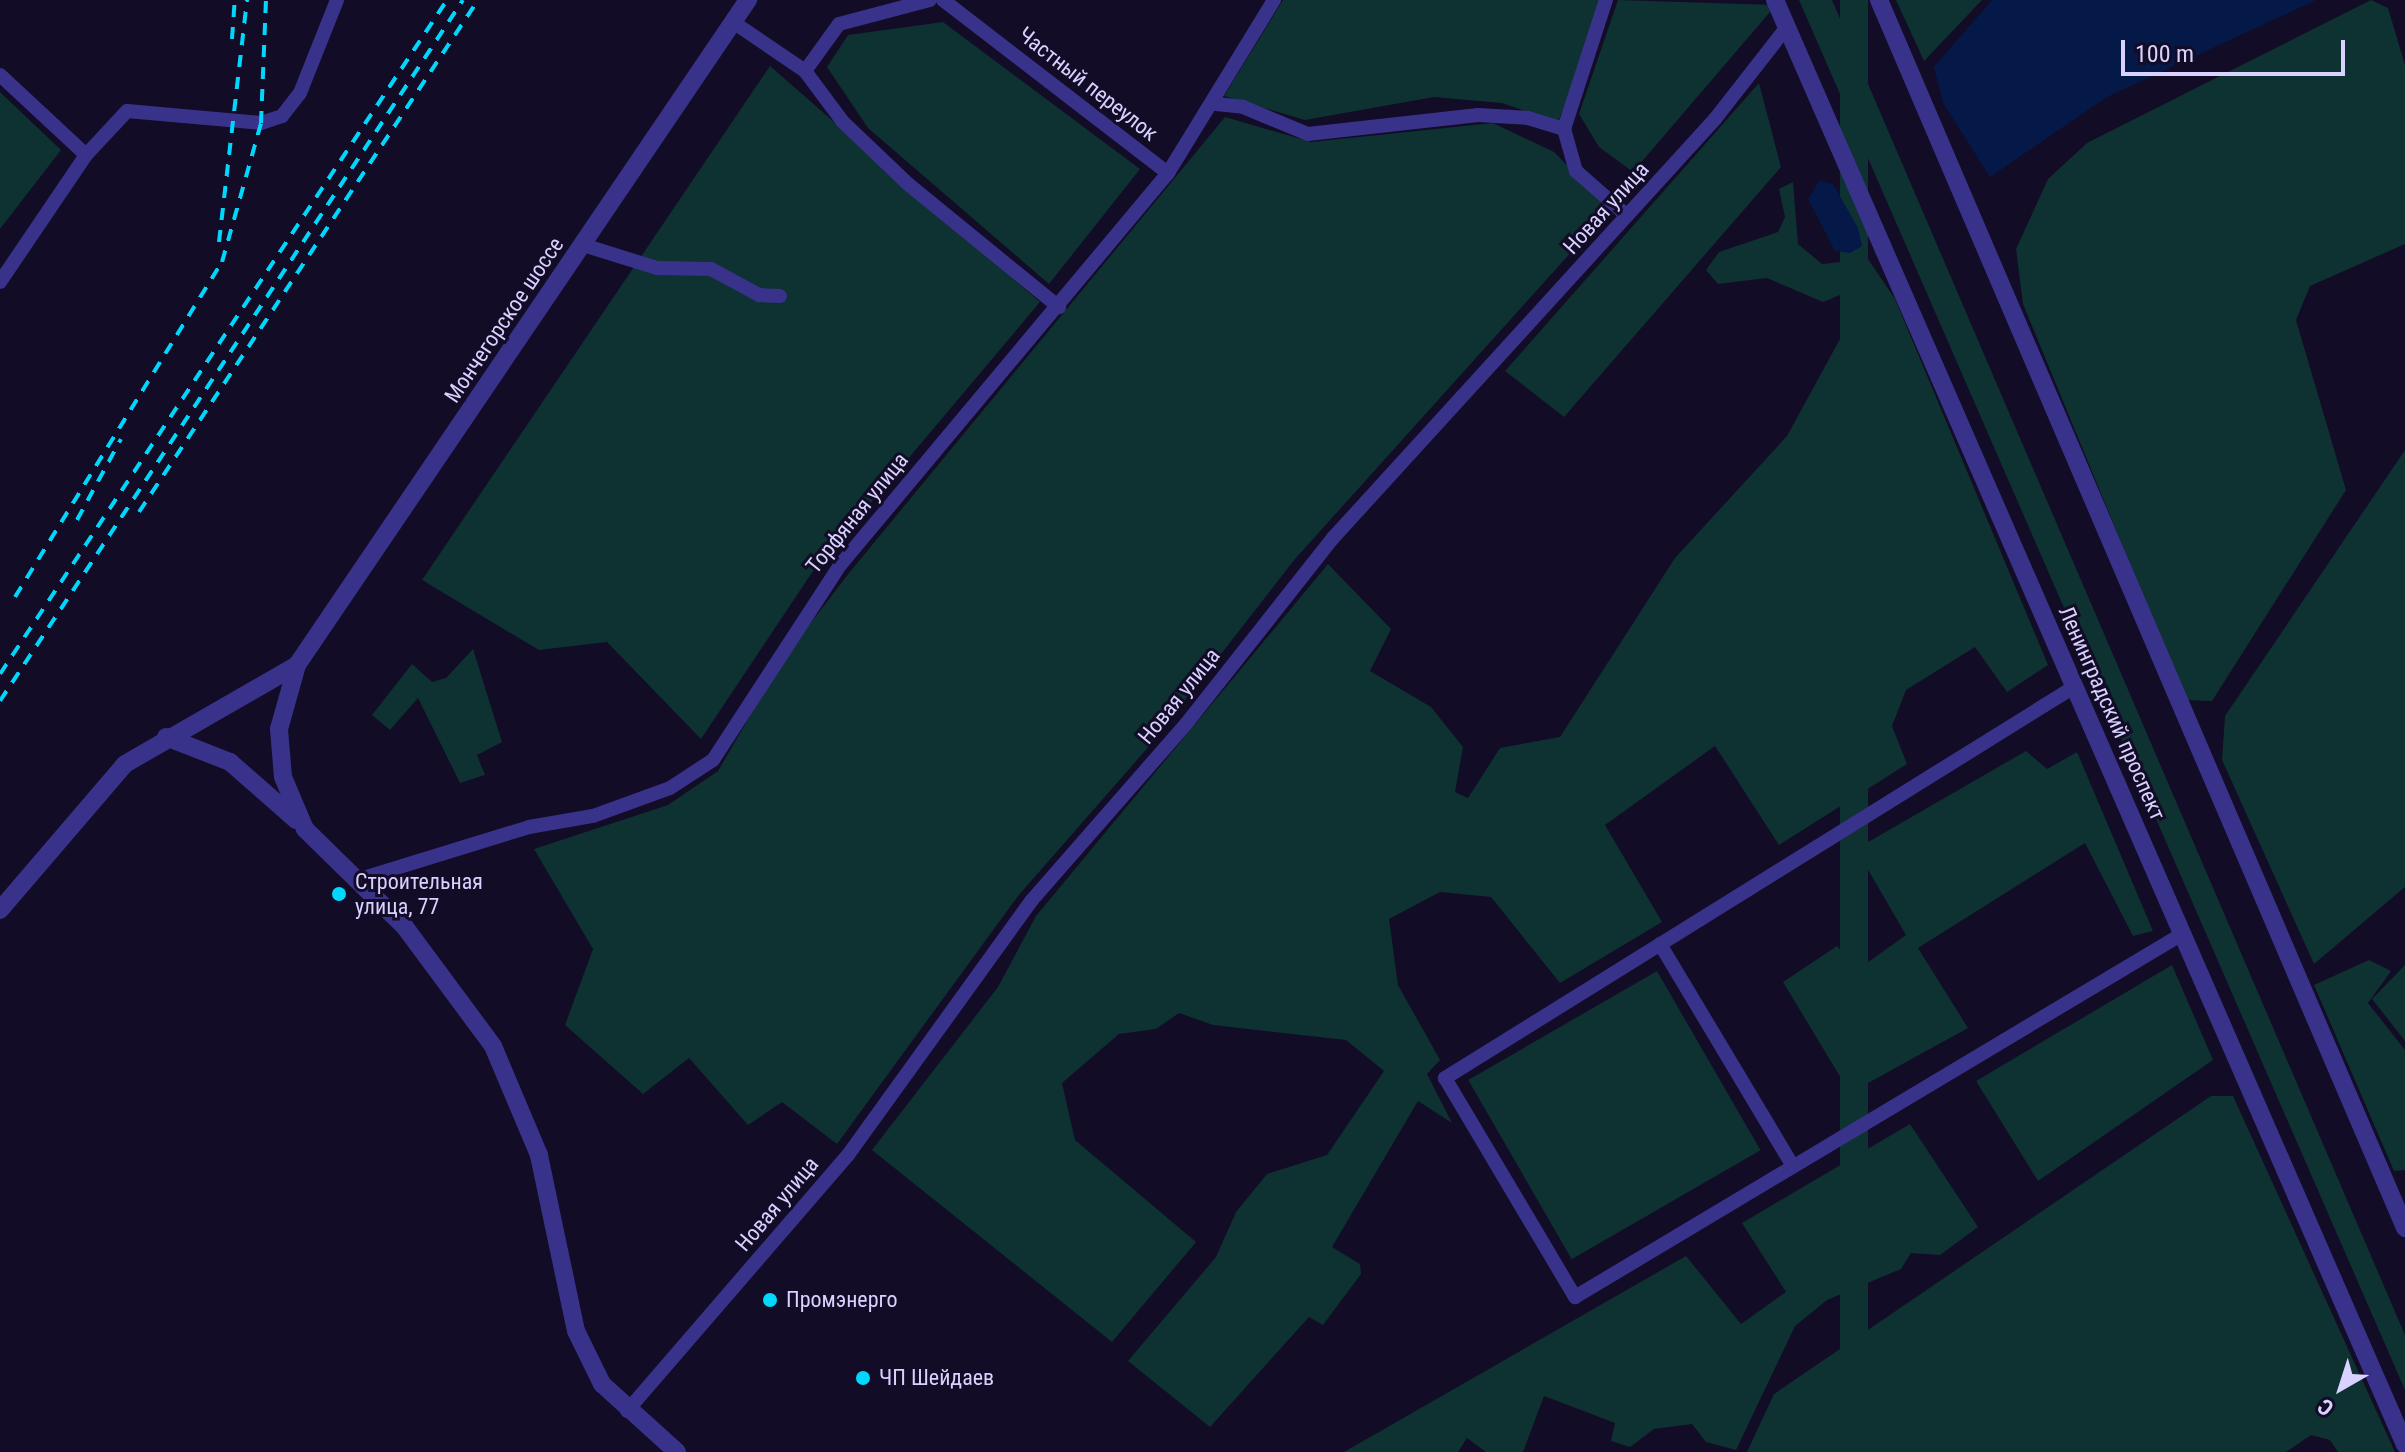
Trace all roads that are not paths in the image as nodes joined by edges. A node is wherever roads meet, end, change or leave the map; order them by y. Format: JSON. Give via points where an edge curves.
{"nodes":[{"id":1,"x":337,"y":0,"type":"edge"},
{"id":2,"x":748,"y":0,"type":"edge"},
{"id":3,"x":930,"y":0,"type":"edge"},
{"id":4,"x":943,"y":0,"type":"edge"},
{"id":5,"x":1274,"y":0,"type":"edge"},
{"id":6,"x":1606,"y":0,"type":"edge"},
{"id":7,"x":1775,"y":0,"type":"edge"},
{"id":8,"x":1879,"y":0,"type":"edge"},
{"id":9,"x":733,"y":22,"type":"junction"},
{"id":10,"x":1787,"y":27,"type":"junction"},
{"id":11,"x":805,"y":71,"type":"junction"},
{"id":12,"x":0,"y":75,"type":"edge"},
{"id":13,"x":1216,"y":104,"type":"junction"},
{"id":14,"x":1564,"y":129,"type":"junction"},
{"id":15,"x":86,"y":155,"type":"junction"},
{"id":16,"x":1168,"y":173,"type":"junction"},
{"id":17,"x":1626,"y":215,"type":"junction"},
{"id":18,"x":583,"y":245,"type":"junction"},
{"id":19,"x":0,"y":282,"type":"edge"},
{"id":20,"x":780,"y":296,"type":"dead end"},
{"id":21,"x":1059,"y":307,"type":"junction"},
{"id":22,"x":297,"y":665,"type":"junction"},
{"id":23,"x":2074,"y":687,"type":"junction"},
{"id":24,"x":166,"y":737,"type":"junction"},
{"id":25,"x":305,"y":829,"type":"junction"},
{"id":26,"x":357,"y":880,"type":"junction"},
{"id":27,"x":0,"y":910,"type":"edge"},
{"id":28,"x":2182,"y":934,"type":"junction"},
{"id":29,"x":1660,"y":944,"type":"junction"},
{"id":30,"x":1793,"y":1166,"type":"junction"},
{"id":31,"x":2405,"y":1228,"type":"edge"},
{"id":32,"x":627,"y":1411,"type":"junction"},
{"id":33,"x":2405,"y":1445,"type":"edge"},
{"id":34,"x":677,"y":1452,"type":"edge"}],
"edges":[{"from":1,"to":15,"type":"street","via":[[300,93],[282,116],[261,123],[127,111]]},
{"from":2,"to":9,"type":"street","name":"Мончегорское шоссе"},
{"from":3,"to":11,"type":"street","via":[[839,24]]},
{"from":4,"to":16,"type":"street","name":"Частный переулок"},
{"from":5,"to":13,"type":"street","name":"Торфяная улица"},
{"from":6,"to":14,"type":"street"},
{"from":7,"to":10,"type":"street","name":"Ленинградский проспект"},
{"from":8,"to":31,"type":"street"},
{"from":9,"to":11,"type":"street"},
{"from":9,"to":18,"type":"street","name":"Мончегорское шоссе"},
{"from":10,"to":17,"type":"street","name":"Новая улица"},
{"from":10,"to":23,"type":"street","name":"Ленинградский проспект"},
{"from":11,"to":21,"type":"street","via":[[843,122],[908,184]]},
{"from":12,"to":15,"type":"street"},
{"from":13,"to":14,"type":"street","via":[[1243,107],[1308,134],[1478,115]]},
{"from":13,"to":16,"type":"street","name":"Торфяная улица"},
{"from":14,"to":17,"type":"street","via":[[1576,171]]},
{"from":15,"to":19,"type":"street"},
{"from":16,"to":21,"type":"street","name":"Торфяная улица"},
{"from":17,"to":32,"type":"street","name":"Новая улица","via":[[1333,538],[1186,724],[1032,900],[848,1155]]},
{"from":18,"to":20,"type":"street","via":[[657,268],[711,269],[759,295]]},
{"from":18,"to":22,"type":"street","name":"Мончегорское шоссе"},
{"from":21,"to":26,"type":"street","name":"Торфяная улица","via":[[841,564],[713,760],[670,788],[593,816],[529,827]]},
{"from":22,"to":24,"type":"street"},
{"from":22,"to":25,"type":"street","via":[[278,751]]},
{"from":23,"to":28,"type":"street","name":"Ленинградский проспект"},
{"from":23,"to":29,"type":"street"},
{"from":24,"to":25,"type":"street","via":[[230,762]]},
{"from":24,"to":27,"type":"street","via":[[125,764]]},
{"from":25,"to":26,"type":"street"},
{"from":26,"to":32,"type":"street","via":[[451,986],[523,1103],[576,1331],[602,1384]]},
{"from":28,"to":30,"type":"street"},
{"from":28,"to":33,"type":"street","name":"Ленинградский проспект"},
{"from":29,"to":30,"type":"street"},
{"from":29,"to":30,"type":"street","via":[[1445,1078],[1575,1297]]},
{"from":32,"to":34,"type":"street"}]}
